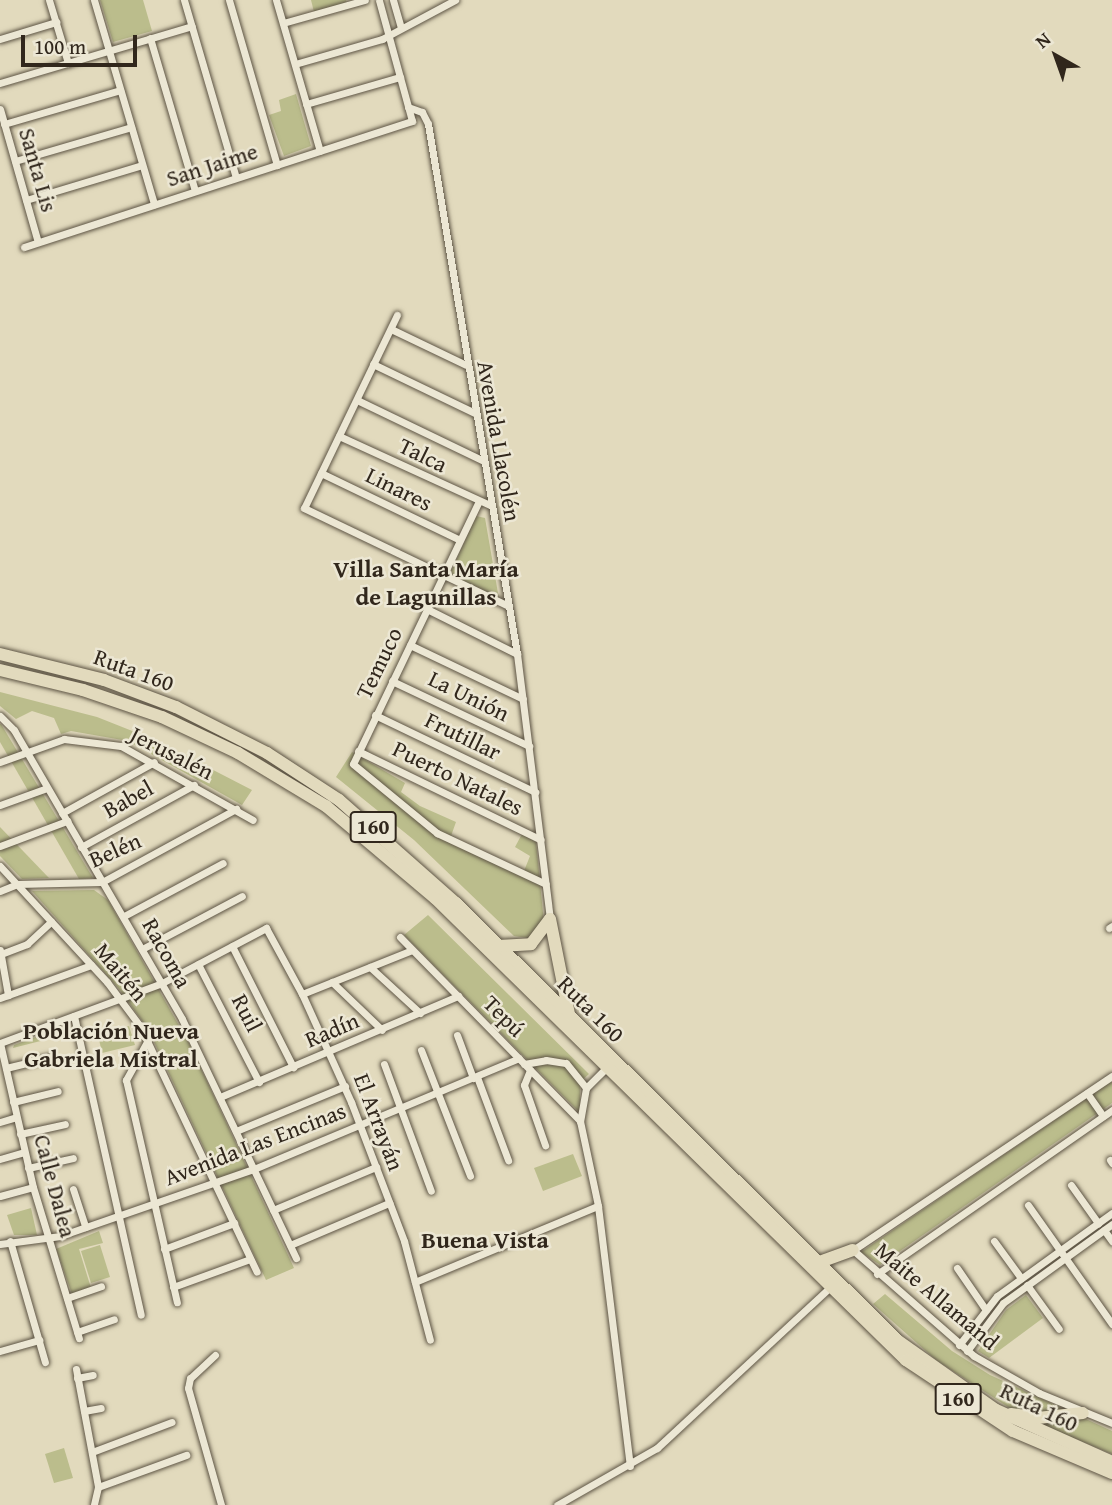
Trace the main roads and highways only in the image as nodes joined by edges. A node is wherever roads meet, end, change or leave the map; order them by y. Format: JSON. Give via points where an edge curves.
{"nodes":[{"id":1,"x":0,"y":654,"type":"edge"},
{"id":2,"x":0,"y":670,"type":"edge"},
{"id":3,"x":498,"y":946,"type":"junction"},
{"id":4,"x":569,"y":1017,"type":"junction"},
{"id":5,"x":853,"y":1250,"type":"road end"},
{"id":6,"x":817,"y":1263,"type":"junction"},
{"id":7,"x":996,"y":1410,"type":"junction"},
{"id":8,"x":1083,"y":1413,"type":"road end"},
{"id":9,"x":1112,"y":1462,"type":"edge"},
{"id":10,"x":1112,"y":1473,"type":"edge"}],
"edges":[{"from":1,"to":3,"type":"highway","name":"Ruta 160","number":"160","via":[[127,688],[195,715],[267,753],[382,834]]},
{"from":2,"to":10,"type":"highway","name":"Ruta 160","number":"160","via":[[83,690],[162,717],[221,744],[303,791],[416,880],[828,1289],[906,1360],[970,1407],[1048,1448]]},
{"from":3,"to":4,"type":"highway","name":"Ruta 160","number":"160"},
{"from":3,"to":4,"type":"highway","via":[[531,944],[550,919]]},
{"from":4,"to":6,"type":"highway","name":"Ruta 160","number":"160"},
{"from":5,"to":6,"type":"highway"},
{"from":6,"to":7,"type":"highway","name":"Ruta 160","number":"160","via":[[914,1354]]},
{"from":7,"to":8,"type":"highway","via":[[1030,1418]]},
{"from":7,"to":9,"type":"highway","name":"Ruta 160","number":"160"}]}
